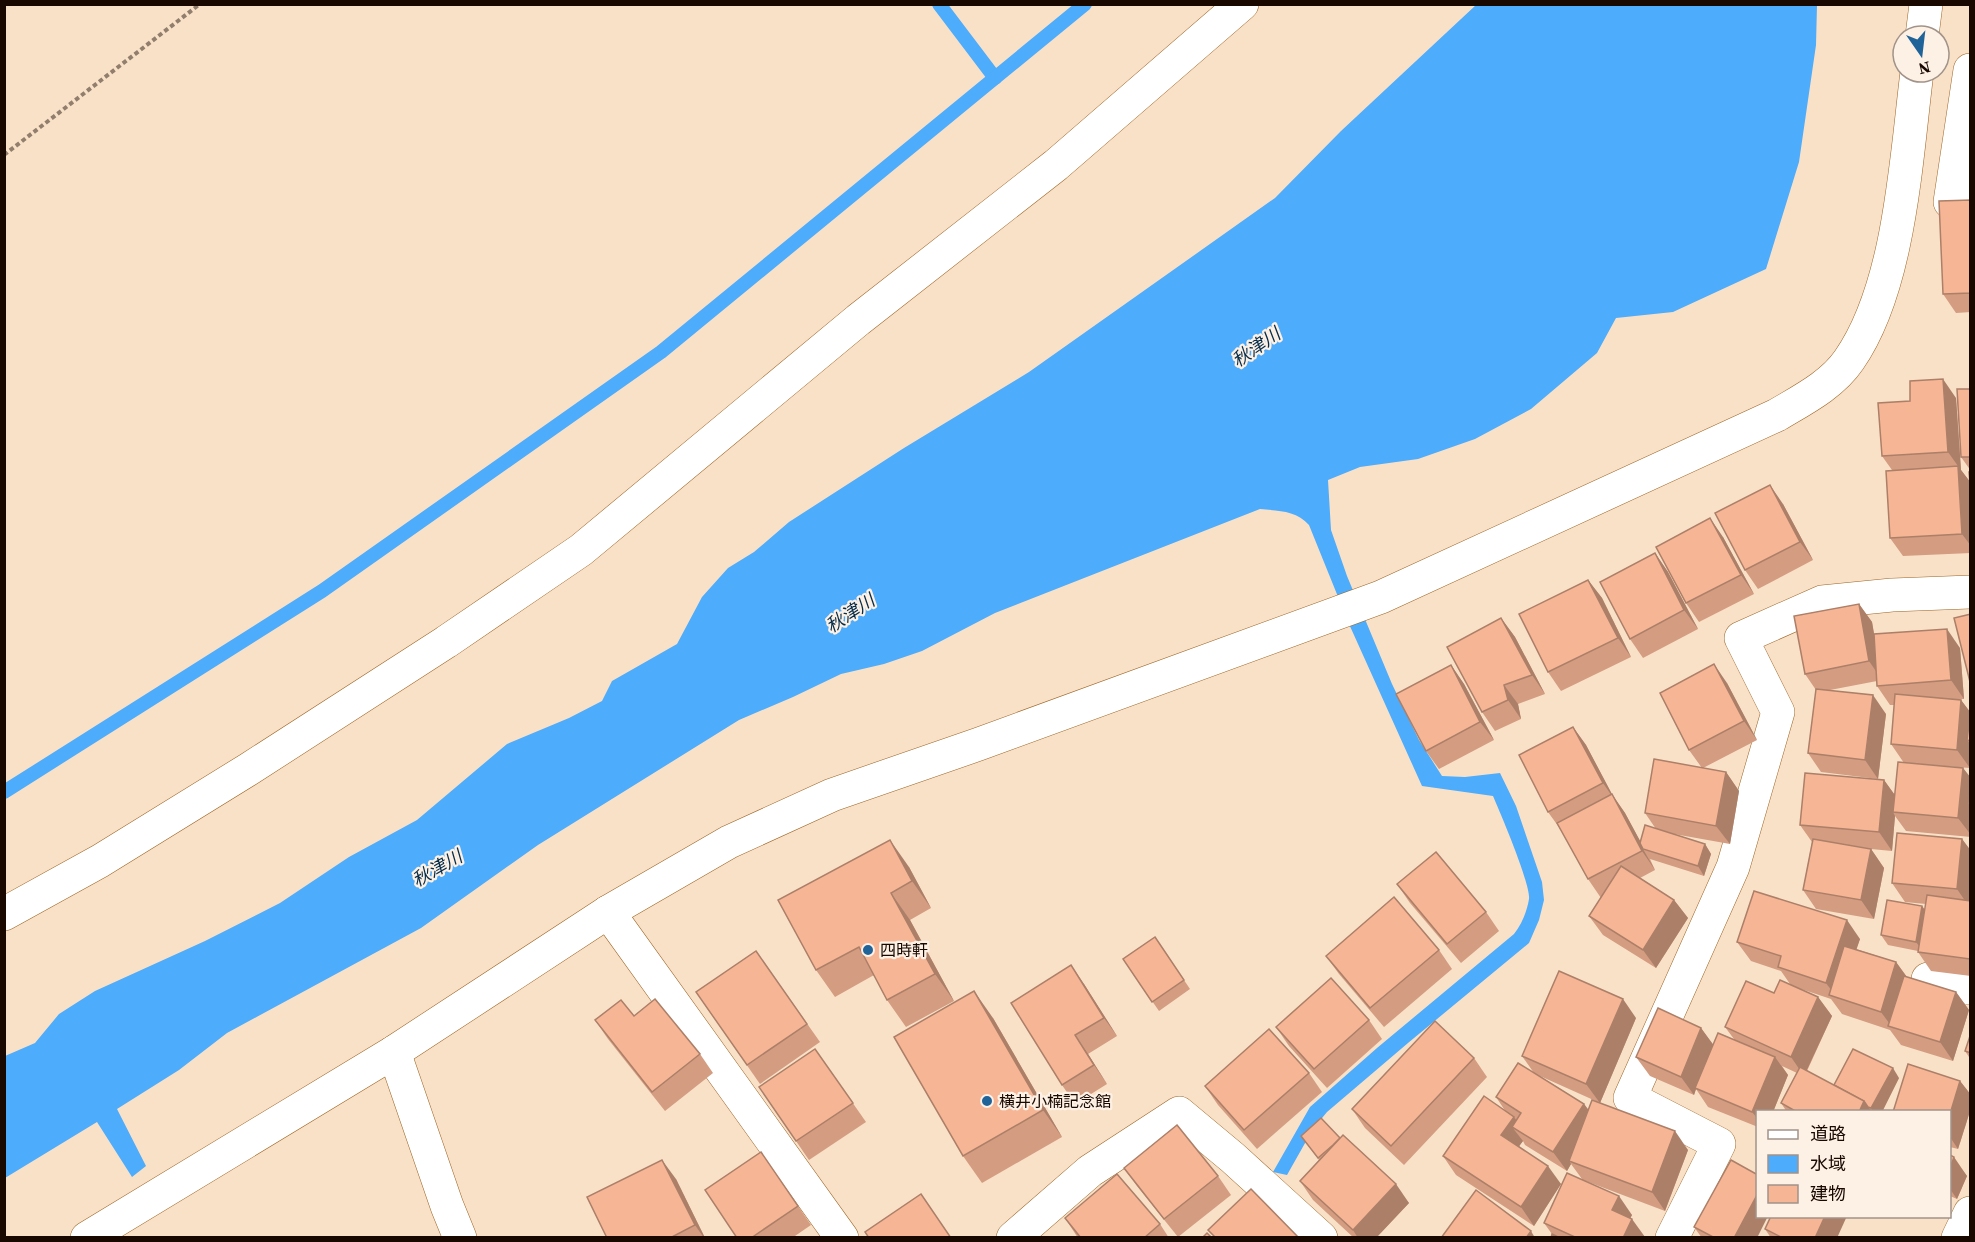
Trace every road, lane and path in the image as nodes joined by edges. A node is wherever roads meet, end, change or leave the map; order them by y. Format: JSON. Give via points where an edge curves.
{"nodes":[{"id":1,"x":200,"y":4,"type":"edge"},
{"id":2,"x":1242,"y":4,"type":"edge"},
{"id":3,"x":1926,"y":4,"type":"edge"},
{"id":4,"x":1924,"y":24,"type":"edge"},
{"id":5,"x":1971,"y":70,"type":"edge"},
{"id":6,"x":1915,"y":84,"type":"edge"},
{"id":7,"x":4,"y":155,"type":"edge"},
{"id":8,"x":1971,"y":202,"type":"edge"},
{"id":9,"x":1971,"y":592,"type":"edge"},
{"id":10,"x":608,"y":912,"type":"junction"},
{"id":11,"x":4,"y":914,"type":"edge"},
{"id":12,"x":1928,"y":979,"type":"dead end"},
{"id":13,"x":1971,"y":988,"type":"edge"},
{"id":14,"x":394,"y":1052,"type":"junction"},
{"id":15,"x":1971,"y":1213,"type":"edge"},
{"id":16,"x":87,"y":1238,"type":"edge"},
{"id":17,"x":460,"y":1238,"type":"edge"},
{"id":18,"x":842,"y":1238,"type":"edge"},
{"id":19,"x":1013,"y":1238,"type":"edge"},
{"id":20,"x":1321,"y":1238,"type":"edge"},
{"id":21,"x":1672,"y":1238,"type":"edge"},
{"id":22,"x":1958,"y":1238,"type":"edge"}],
"edges":[{"from":1,"to":7,"type":"path"},
{"from":2,"to":11,"type":"street","via":[[1056,165],[858,320],[581,550],[249,770]]},
{"from":3,"to":4,"type":"street"},
{"from":5,"to":8,"type":"street","via":[[1950,202]]},
{"from":6,"to":10,"type":"street","via":[[1895,237],[1881,290],[1848,361],[1820,389],[1777,415],[1380,597],[832,795],[729,843]]},
{"from":9,"to":21,"type":"street","via":[[1822,602],[1741,638],[1778,712],[1733,867],[1630,1098],[1719,1144]]},
{"from":10,"to":14,"type":"street"},
{"from":10,"to":18,"type":"street"},
{"from":12,"to":13,"type":"street"},
{"from":14,"to":16,"type":"street"},
{"from":14,"to":17,"type":"street"},
{"from":15,"to":22,"type":"street"},
{"from":19,"to":20,"type":"street","via":[[1090,1171],[1179,1113]]}]}
